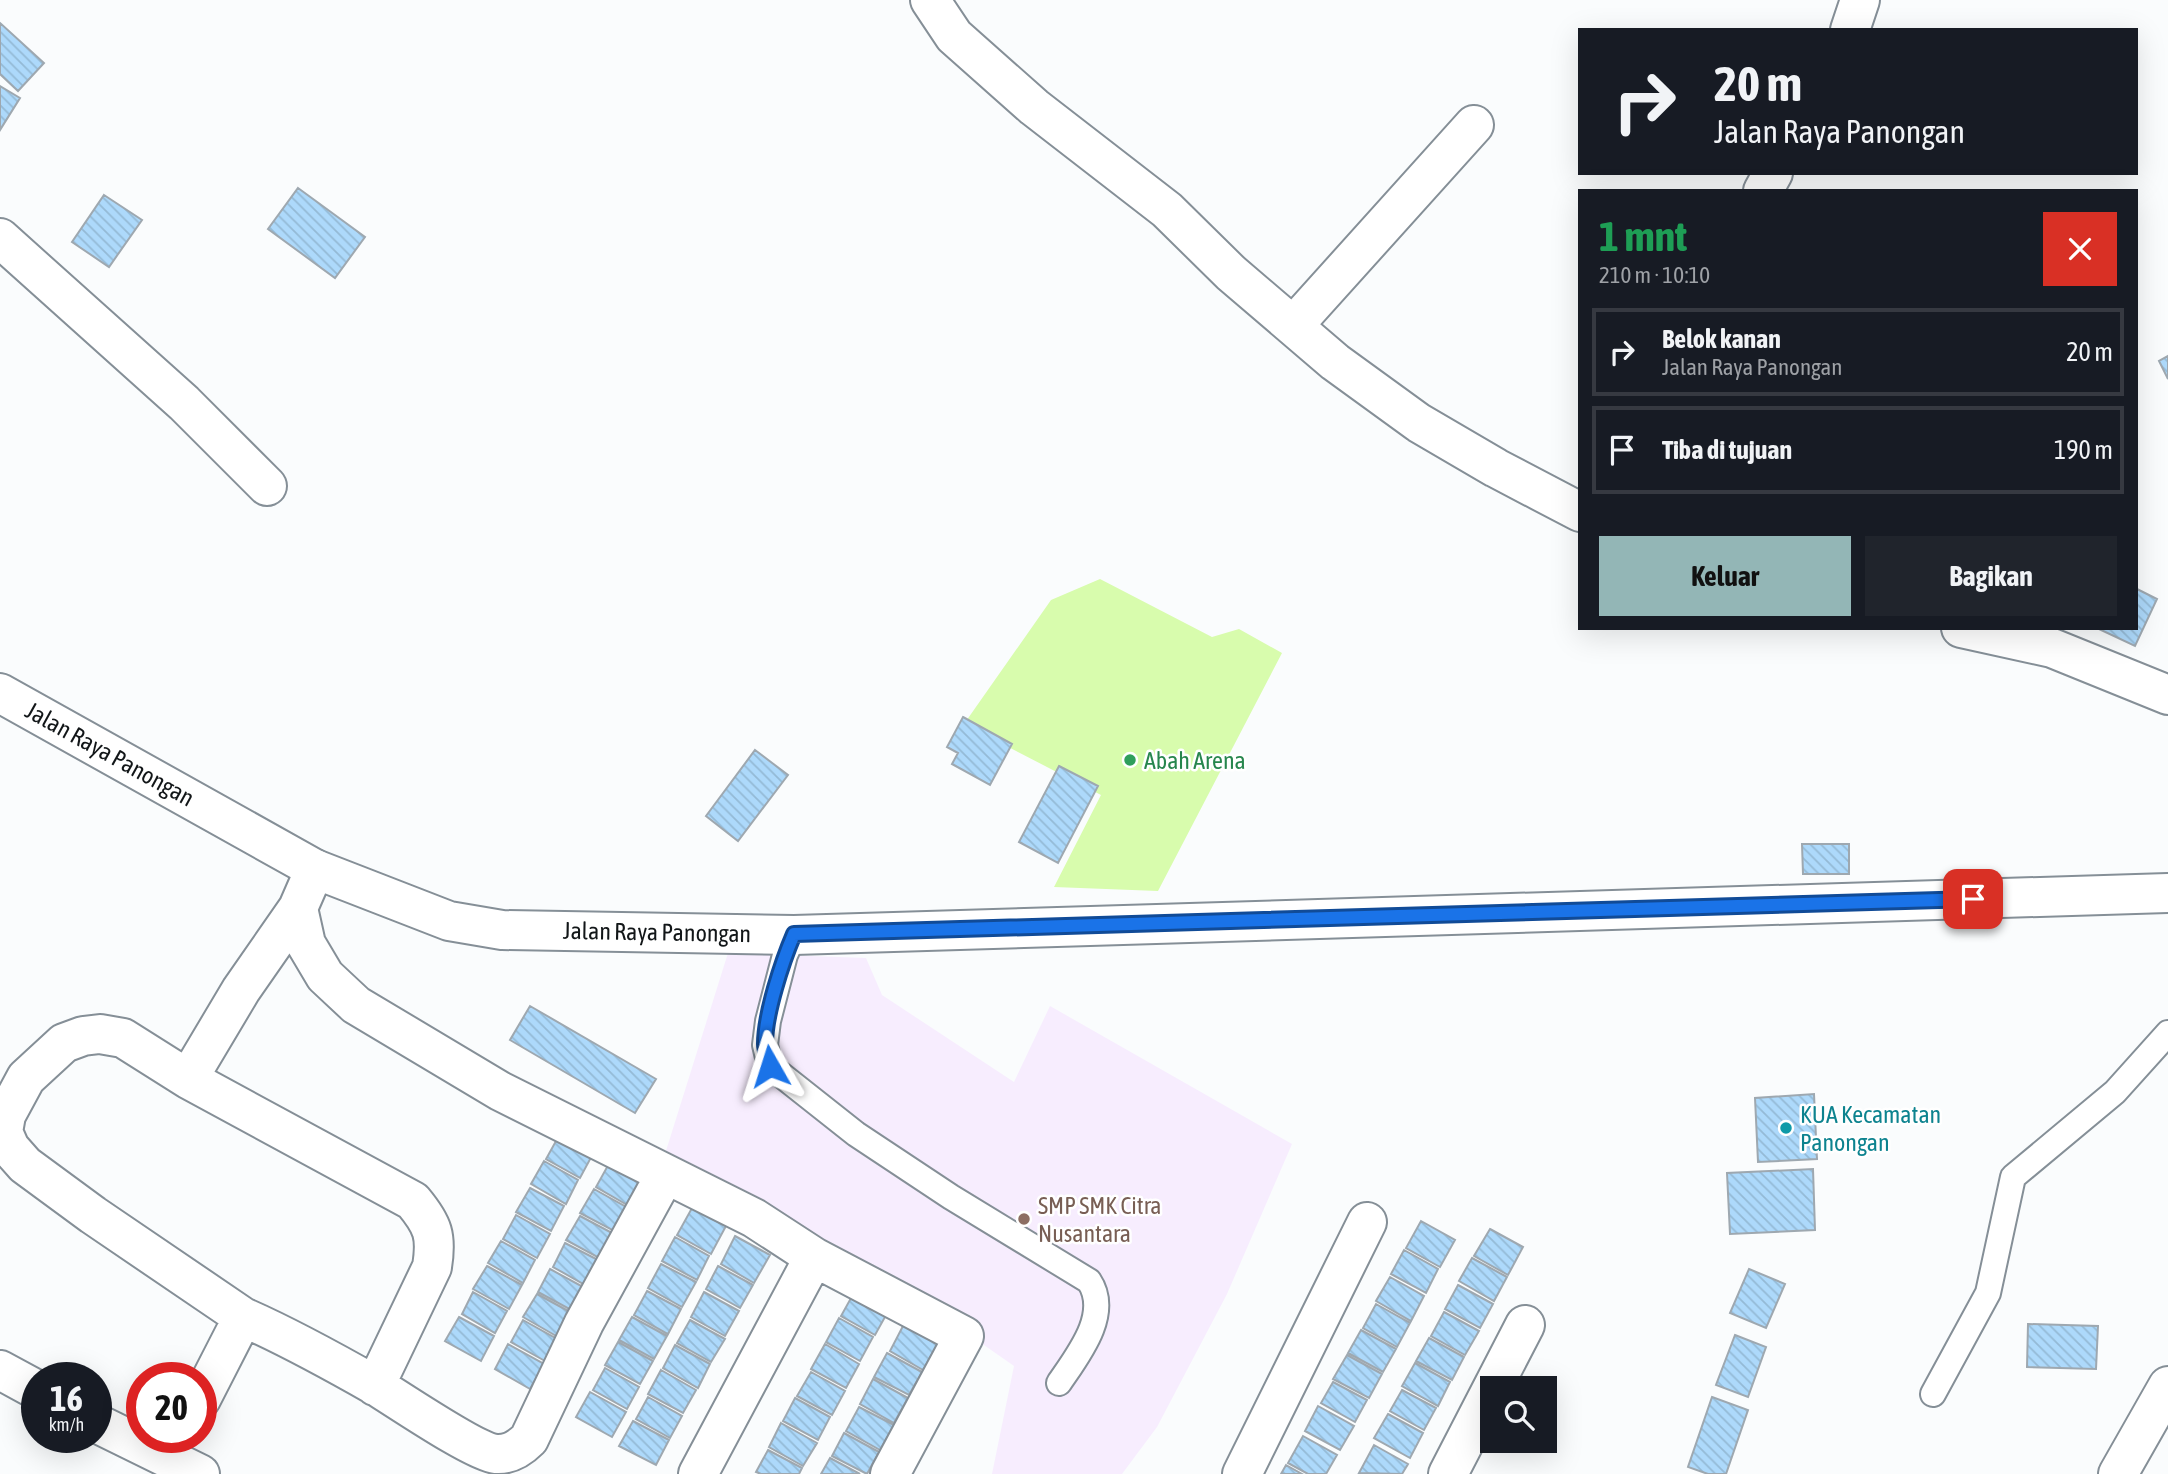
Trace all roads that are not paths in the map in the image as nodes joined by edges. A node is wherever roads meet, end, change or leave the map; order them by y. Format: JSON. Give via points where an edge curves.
{"nodes":[{"id":1,"x":930,"y":0,"type":"edge"},
{"id":2,"x":1860,"y":0,"type":"edge"},
{"id":3,"x":1851,"y":28,"type":"edge"},
{"id":4,"x":1474,"y":125,"type":"dead end"},
{"id":5,"x":0,"y":238,"type":"edge"},
{"id":6,"x":1293,"y":326,"type":"junction"},
{"id":7,"x":267,"y":486,"type":"dead end"},
{"id":8,"x":1578,"y":511,"type":"edge"},
{"id":9,"x":1970,"y":630,"type":"edge"},
{"id":10,"x":0,"y":693,"type":"edge"},
{"id":11,"x":2168,"y":695,"type":"edge"},
{"id":12,"x":315,"y":870,"type":"junction"},
{"id":13,"x":2168,"y":893,"type":"edge"},
{"id":14,"x":298,"y":908,"type":"junction"},
{"id":15,"x":794,"y":934,"type":"junction"},
{"id":16,"x":2168,"y":1033,"type":"edge"},
{"id":17,"x":188,"y":1079,"type":"junction"},
{"id":18,"x":665,"y":1175,"type":"junction"},
{"id":19,"x":1367,"y":1222,"type":"dead end"},
{"id":20,"x":814,"y":1257,"type":"junction"},
{"id":21,"x":243,"y":1317,"type":"junction"},
{"id":22,"x":1525,"y":1325,"type":"dead end"},
{"id":23,"x":217,"y":1368,"type":"edge"},
{"id":24,"x":0,"y":1370,"type":"edge"},
{"id":25,"x":21,"y":1381,"type":"edge"},
{"id":26,"x":1059,"y":1383,"type":"dead end"},
{"id":27,"x":375,"y":1386,"type":"junction"},
{"id":28,"x":2168,"y":1387,"type":"edge"},
{"id":29,"x":1933,"y":1394,"type":"dead end"},
{"id":30,"x":112,"y":1429,"type":"edge"},
{"id":31,"x":184,"y":1456,"type":"edge"},
{"id":32,"x":698,"y":1474,"type":"edge"},
{"id":33,"x":890,"y":1474,"type":"edge"},
{"id":34,"x":1242,"y":1474,"type":"edge"},
{"id":35,"x":1448,"y":1474,"type":"edge"},
{"id":36,"x":2118,"y":1474,"type":"edge"}],
"edges":[{"from":1,"to":6,"type":"street","via":[[954,36],[1034,107],[1167,210]]},
{"from":2,"to":3,"type":"street"},
{"from":4,"to":6,"type":"street"},
{"from":5,"to":7,"type":"street","via":[[184,403]]},
{"from":6,"to":8,"type":"street","via":[[1419,423]]},
{"from":9,"to":11,"type":"street","via":[[2052,648]]},
{"from":10,"to":12,"type":"street","name":"Jalan Raya Panongan"},
{"from":12,"to":14,"type":"street"},
{"from":12,"to":15,"type":"street","name":"Jalan Raya Panongan","via":[[426,913],[477,927]]},
{"from":13,"to":15,"type":"street","name":"Jalan Raya Panongan"},
{"from":14,"to":17,"type":"street","via":[[241,990]]},
{"from":14,"to":18,"type":"street","via":[[306,944],[325,976],[356,1005],[500,1091]]},
{"from":15,"to":26,"type":"lane","via":[[768,1021],[765,1045],[770,1066],[856,1133],[1089,1281],[1097,1293],[1097,1308],[1082,1350]]},
{"from":16,"to":29,"type":"lane","via":[[2115,1092],[2013,1177],[1988,1293]]},
{"from":17,"to":21,"type":"street","via":[[123,1038],[83,1036],[64,1043],[26,1078],[6,1115],[3,1132],[25,1164]]},
{"from":17,"to":27,"type":"street","via":[[413,1201],[433,1229],[432,1267]]},
{"from":18,"to":20,"type":"street","via":[[754,1218]]},
{"from":18,"to":27,"type":"street","via":[[584,1323],[529,1439],[520,1448],[495,1454],[475,1446]]},
{"from":19,"to":34,"type":"street"},
{"from":20,"to":32,"type":"street"},
{"from":20,"to":33,"type":"street","via":[[964,1336]]},
{"from":21,"to":23,"type":"street"},
{"from":21,"to":27,"type":"street"},
{"from":22,"to":35,"type":"street"},
{"from":24,"to":25,"type":"street"},
{"from":28,"to":36,"type":"street"},
{"from":30,"to":31,"type":"street"}]}
